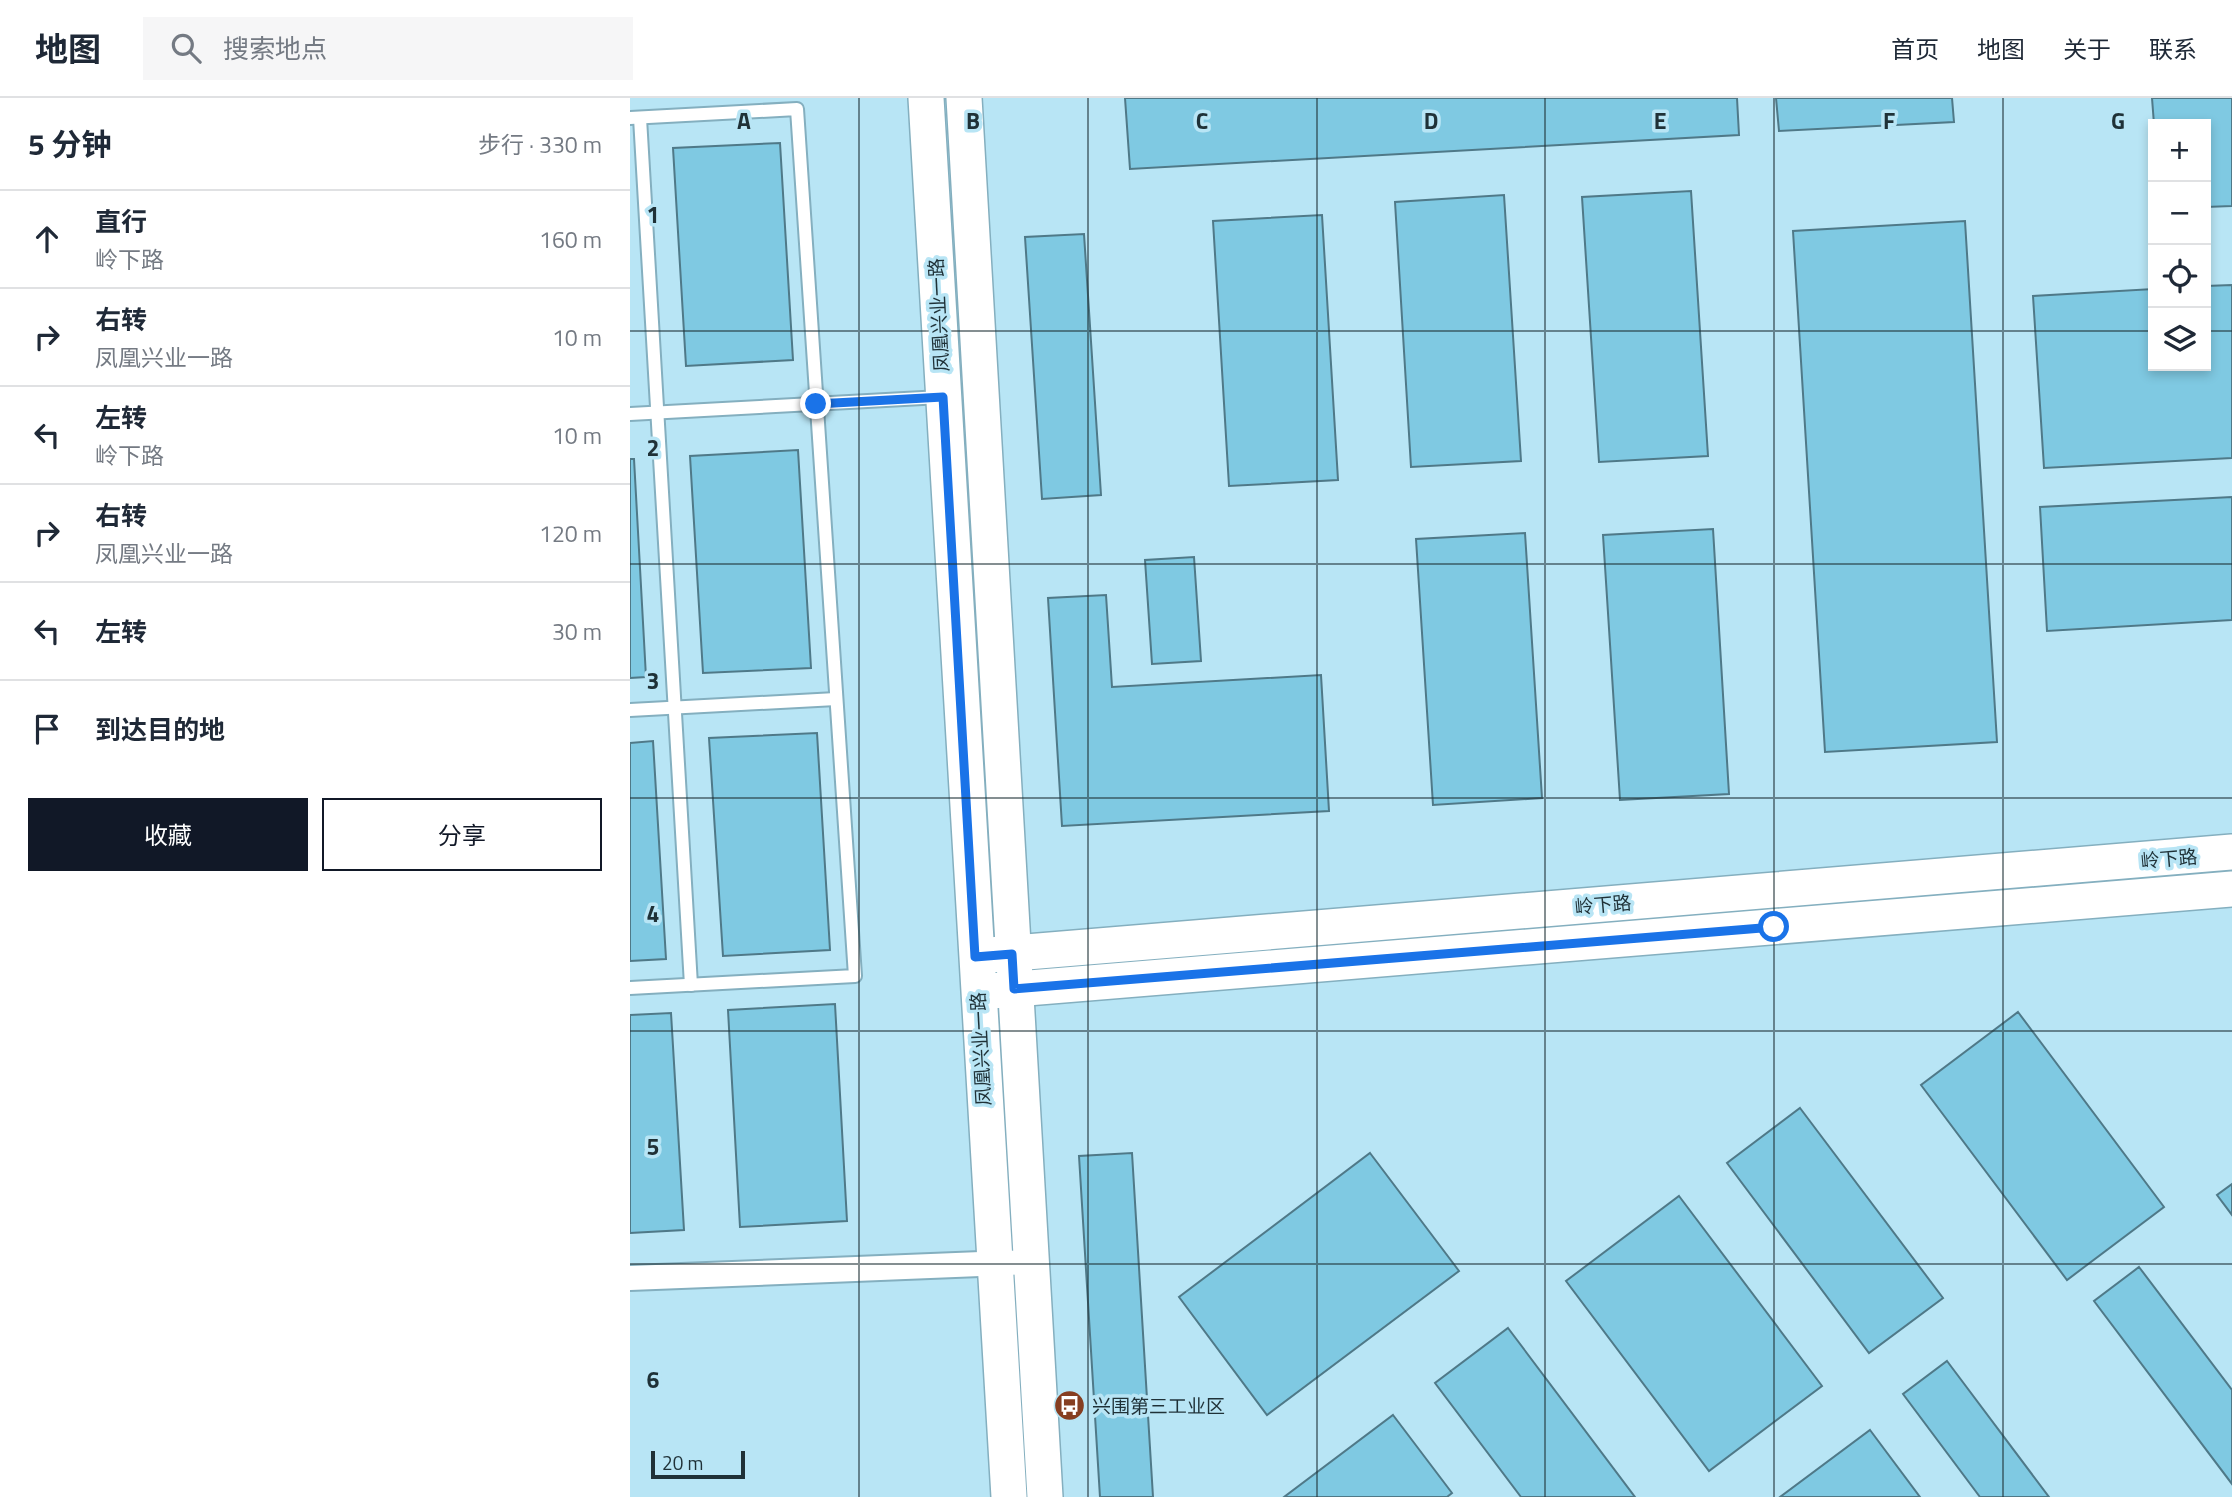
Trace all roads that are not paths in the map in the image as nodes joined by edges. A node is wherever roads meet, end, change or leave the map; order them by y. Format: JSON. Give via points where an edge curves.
{"nodes":[{"id":1,"x":926,"y":98,"type":"edge"},
{"id":2,"x":964,"y":98,"type":"edge"},
{"id":3,"x":635,"y":118,"type":"edge"},
{"id":4,"x":943,"y":397,"type":"junction"},
{"id":5,"x":816,"y":404,"type":"junction"},
{"id":6,"x":658,"y":413,"type":"junction"},
{"id":7,"x":630,"y":414,"type":"edge"},
{"id":8,"x":836,"y":699,"type":"junction"},
{"id":9,"x":675,"y":708,"type":"junction"},
{"id":10,"x":630,"y":710,"type":"edge"},
{"id":11,"x":2232,"y":852,"type":"edge"},
{"id":12,"x":2232,"y":889,"type":"edge"},
{"id":13,"x":1012,"y":954,"type":"junction"},
{"id":14,"x":975,"y":957,"type":"junction"},
{"id":15,"x":691,"y":985,"type":"junction"},
{"id":16,"x":630,"y":988,"type":"edge"},
{"id":17,"x":1014,"y":989,"type":"junction"},
{"id":18,"x":977,"y":993,"type":"junction"},
{"id":19,"x":1031,"y":1262,"type":"junction"},
{"id":20,"x":994,"y":1264,"type":"junction"},
{"id":21,"x":630,"y":1278,"type":"edge"},
{"id":22,"x":1009,"y":1497,"type":"edge"},
{"id":23,"x":1045,"y":1497,"type":"edge"}],
"edges":[{"from":1,"to":4,"type":"street","name":"凤凰兴业一路"},
{"from":2,"to":13,"type":"street","name":"凤凰兴业一路"},
{"from":3,"to":5,"type":"lane","via":[[797,109]]},
{"from":3,"to":6,"type":"lane"},
{"from":4,"to":5,"type":"lane"},
{"from":4,"to":14,"type":"street","name":"凤凰兴业一路"},
{"from":5,"to":6,"type":"lane"},
{"from":5,"to":8,"type":"lane"},
{"from":6,"to":7,"type":"lane"},
{"from":6,"to":9,"type":"lane"},
{"from":8,"to":9,"type":"lane"},
{"from":8,"to":15,"type":"lane","via":[[855,976]]},
{"from":9,"to":10,"type":"lane"},
{"from":9,"to":15,"type":"lane"},
{"from":11,"to":13,"type":"street","name":"岭下路"},
{"from":12,"to":17,"type":"street","name":"岭下路"},
{"from":13,"to":14,"type":"street","name":"岭下路"},
{"from":13,"to":17,"type":"street","name":"凤凰兴业一路"},
{"from":14,"to":18,"type":"street","name":"凤凰兴业一路"},
{"from":15,"to":16,"type":"lane"},
{"from":17,"to":18,"type":"street","name":"岭下路"},
{"from":17,"to":19,"type":"street","name":"凤凰兴业一路"},
{"from":18,"to":20,"type":"street","name":"凤凰兴业一路"},
{"from":19,"to":20,"type":"street"},
{"from":19,"to":23,"type":"street","name":"凤凰兴业一路"},
{"from":20,"to":21,"type":"street"},
{"from":20,"to":22,"type":"street","name":"凤凰兴业一路"}]}
